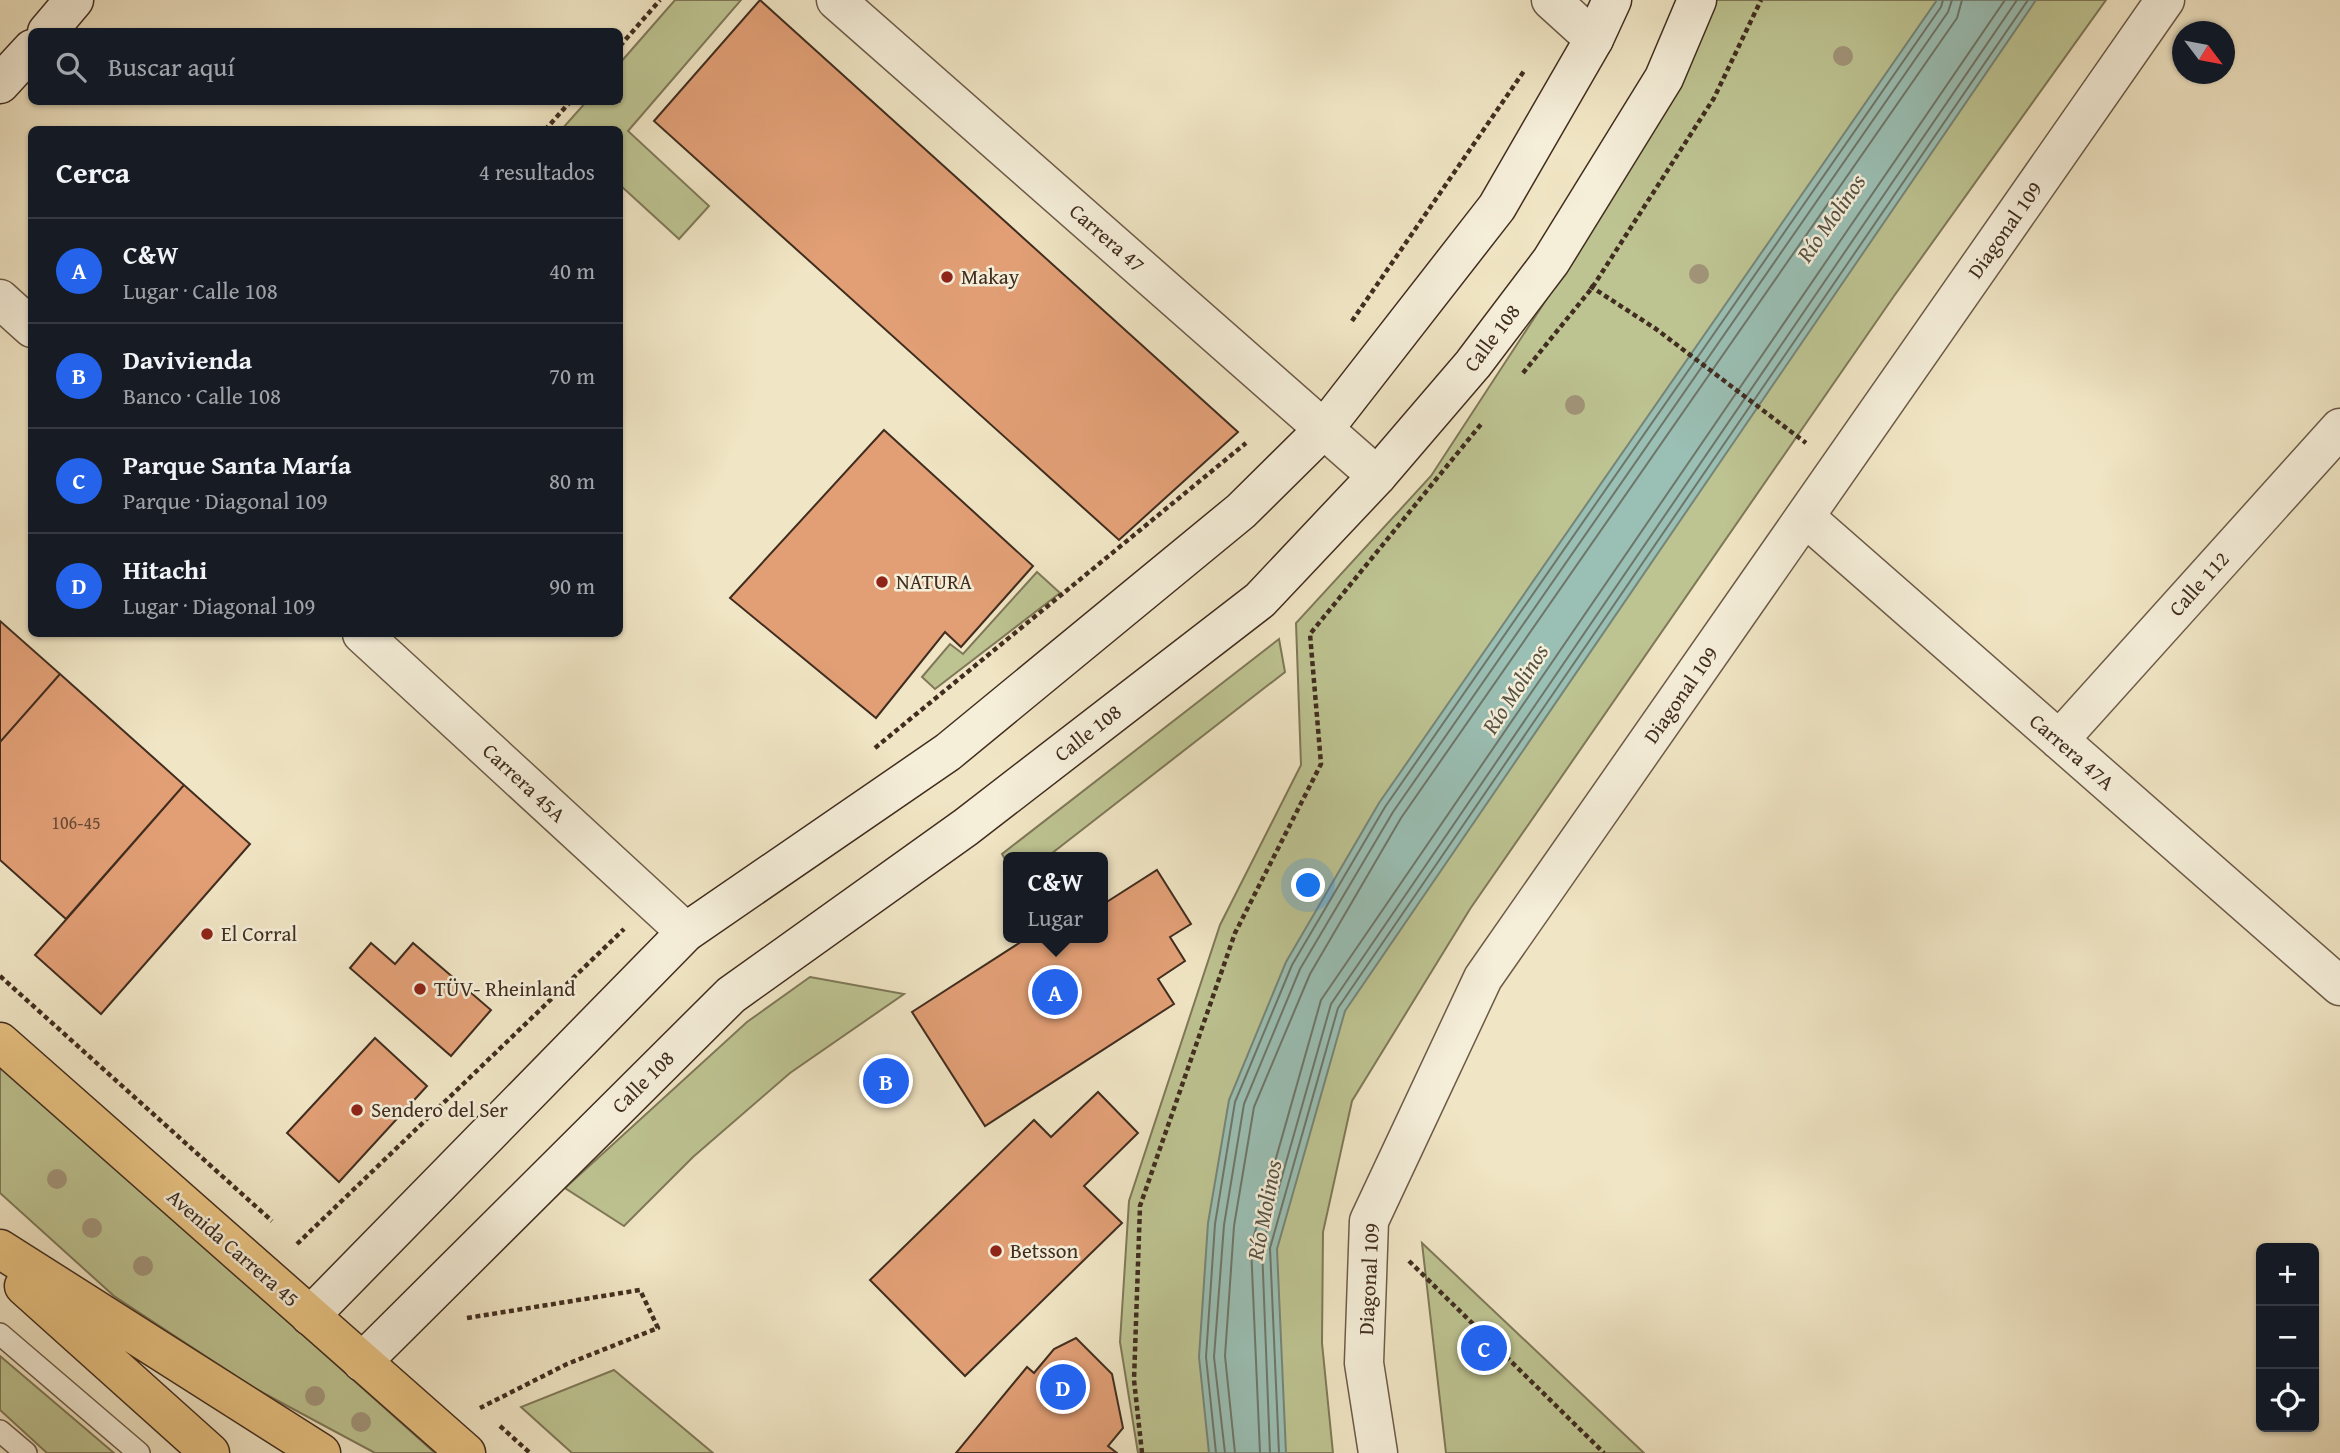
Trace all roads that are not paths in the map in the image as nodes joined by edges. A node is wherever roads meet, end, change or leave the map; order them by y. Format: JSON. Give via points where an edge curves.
{"nodes":[{"id":1,"x":74,"y":0,"type":"edge"},
{"id":2,"x":836,"y":0,"type":"edge"},
{"id":3,"x":1552,"y":0,"type":"edge"},
{"id":4,"x":1612,"y":0,"type":"edge"},
{"id":5,"x":1698,"y":0,"type":"edge"},
{"id":6,"x":2165,"y":0,"type":"edge"},
{"id":7,"x":50,"y":28,"type":"edge"},
{"id":8,"x":1594,"y":39,"type":"junction"},
{"id":9,"x":28,"y":53,"type":"edge"},
{"id":10,"x":0,"y":84,"type":"edge"},
{"id":11,"x":0,"y":299,"type":"edge"},
{"id":12,"x":28,"y":324,"type":"edge"},
{"id":13,"x":2340,"y":428,"type":"edge"},
{"id":14,"x":1324,"y":429,"type":"junction"},
{"id":15,"x":1377,"y":476,"type":"junction"},
{"id":16,"x":1805,"y":517,"type":"junction"},
{"id":17,"x":365,"y":637,"type":"edge"},
{"id":18,"x":2059,"y":740,"type":"junction"},
{"id":19,"x":686,"y":932,"type":"junction"},
{"id":20,"x":2340,"y":986,"type":"edge"},
{"id":21,"x":0,"y":1042,"type":"edge"},
{"id":22,"x":0,"y":1249,"type":"edge"},
{"id":23,"x":0,"y":1263,"type":"edge"},
{"id":24,"x":310,"y":1316,"type":"junction"},
{"id":25,"x":0,"y":1334,"type":"edge"},
{"id":26,"x":362,"y":1362,"type":"junction"},
{"id":27,"x":0,"y":1431,"type":"edge"},
{"id":28,"x":26,"y":1453,"type":"edge"},
{"id":29,"x":139,"y":1453,"type":"edge"},
{"id":30,"x":210,"y":1453,"type":"edge"},
{"id":31,"x":321,"y":1453,"type":"edge"},
{"id":32,"x":466,"y":1453,"type":"edge"},
{"id":33,"x":1378,"y":1453,"type":"edge"}],
"edges":[{"from":1,"to":7,"type":"street"},
{"from":2,"to":14,"type":"street","name":"Carrera 47"},
{"from":3,"to":8,"type":"street"},
{"from":4,"to":8,"type":"street"},
{"from":5,"to":15,"type":"street","name":"Calle 108","via":[[1664,78],[1550,261],[1474,364]]},
{"from":6,"to":16,"type":"street","name":"Diagonal 109"},
{"from":8,"to":14,"type":"street","via":[[1497,207]]},
{"from":9,"to":10,"type":"street"},
{"from":11,"to":12,"type":"street"},
{"from":13,"to":18,"type":"street","name":"Calle 112"},
{"from":14,"to":15,"type":"street","name":"Carrera 47"},
{"from":14,"to":19,"type":"street","via":[[1241,511],[948,752]]},
{"from":15,"to":26,"type":"street","name":"Calle 108","via":[[1260,600],[965,827],[731,995]]},
{"from":16,"to":18,"type":"street","name":"Carrera 47A"},
{"from":16,"to":33,"type":"street","name":"Diagonal 109","via":[[1483,978],[1368,1221],[1364,1363]]},
{"from":17,"to":19,"type":"street","name":"Carrera 45A"},
{"from":18,"to":20,"type":"street","name":"Carrera 47A"},
{"from":19,"to":24,"type":"street"},
{"from":21,"to":24,"type":"highway","name":"Avenida Carrera 45"},
{"from":22,"to":31,"type":"highway"},
{"from":23,"to":30,"type":"highway"},
{"from":24,"to":26,"type":"highway","name":"Avenida Carrera 45"},
{"from":25,"to":29,"type":"lane"},
{"from":26,"to":32,"type":"highway","name":"Avenida Carrera 45"},
{"from":27,"to":28,"type":"lane"}]}
